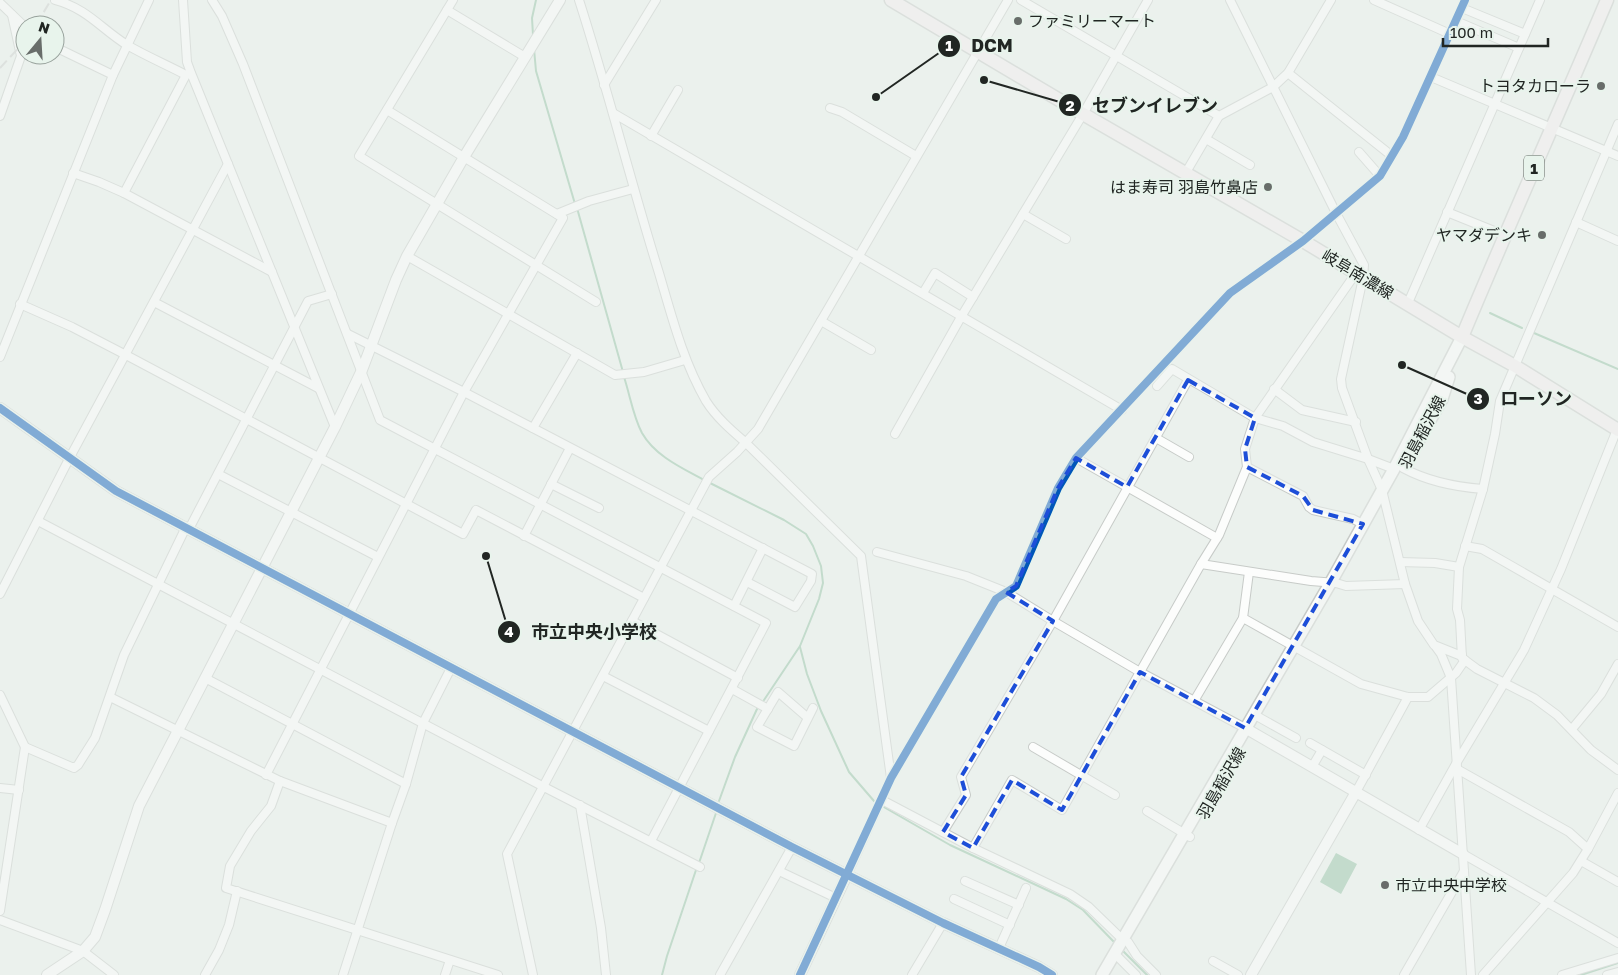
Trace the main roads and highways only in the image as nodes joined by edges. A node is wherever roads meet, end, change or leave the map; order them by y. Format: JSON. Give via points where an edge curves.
{"nodes":[{"id":1,"x":891,"y":0,"type":"edge"},
{"id":2,"x":1607,"y":0,"type":"edge"},
{"id":3,"x":1462,"y":337,"type":"junction"},
{"id":4,"x":1618,"y":428,"type":"edge"},
{"id":5,"x":1384,"y":494,"type":"junction"},
{"id":6,"x":1334,"y":582,"type":"junction"},
{"id":7,"x":1121,"y":948,"type":"junction"},
{"id":8,"x":1102,"y":975,"type":"edge"},
{"id":9,"x":1110,"y":975,"type":"edge"}],
"edges":[{"from":1,"to":3,"type":"main road","name":"岐阜南濃線"},
{"from":2,"to":3,"type":"main road","number":"1"},
{"from":3,"to":4,"type":"main road","name":"岐阜南濃線"},
{"from":3,"to":5,"type":"main road","name":"羽島稲沢線"},
{"from":5,"to":6,"type":"main road","name":"羽島稲沢線"},
{"from":5,"to":6,"type":"main road","name":"羽島稲沢線","via":[[1363,524]]},
{"from":6,"to":7,"type":"main road","name":"羽島稲沢線"},
{"from":7,"to":8,"type":"main road","name":"羽島稲沢線"},
{"from":7,"to":9,"type":"main road","name":"羽島稲沢線"}]}
